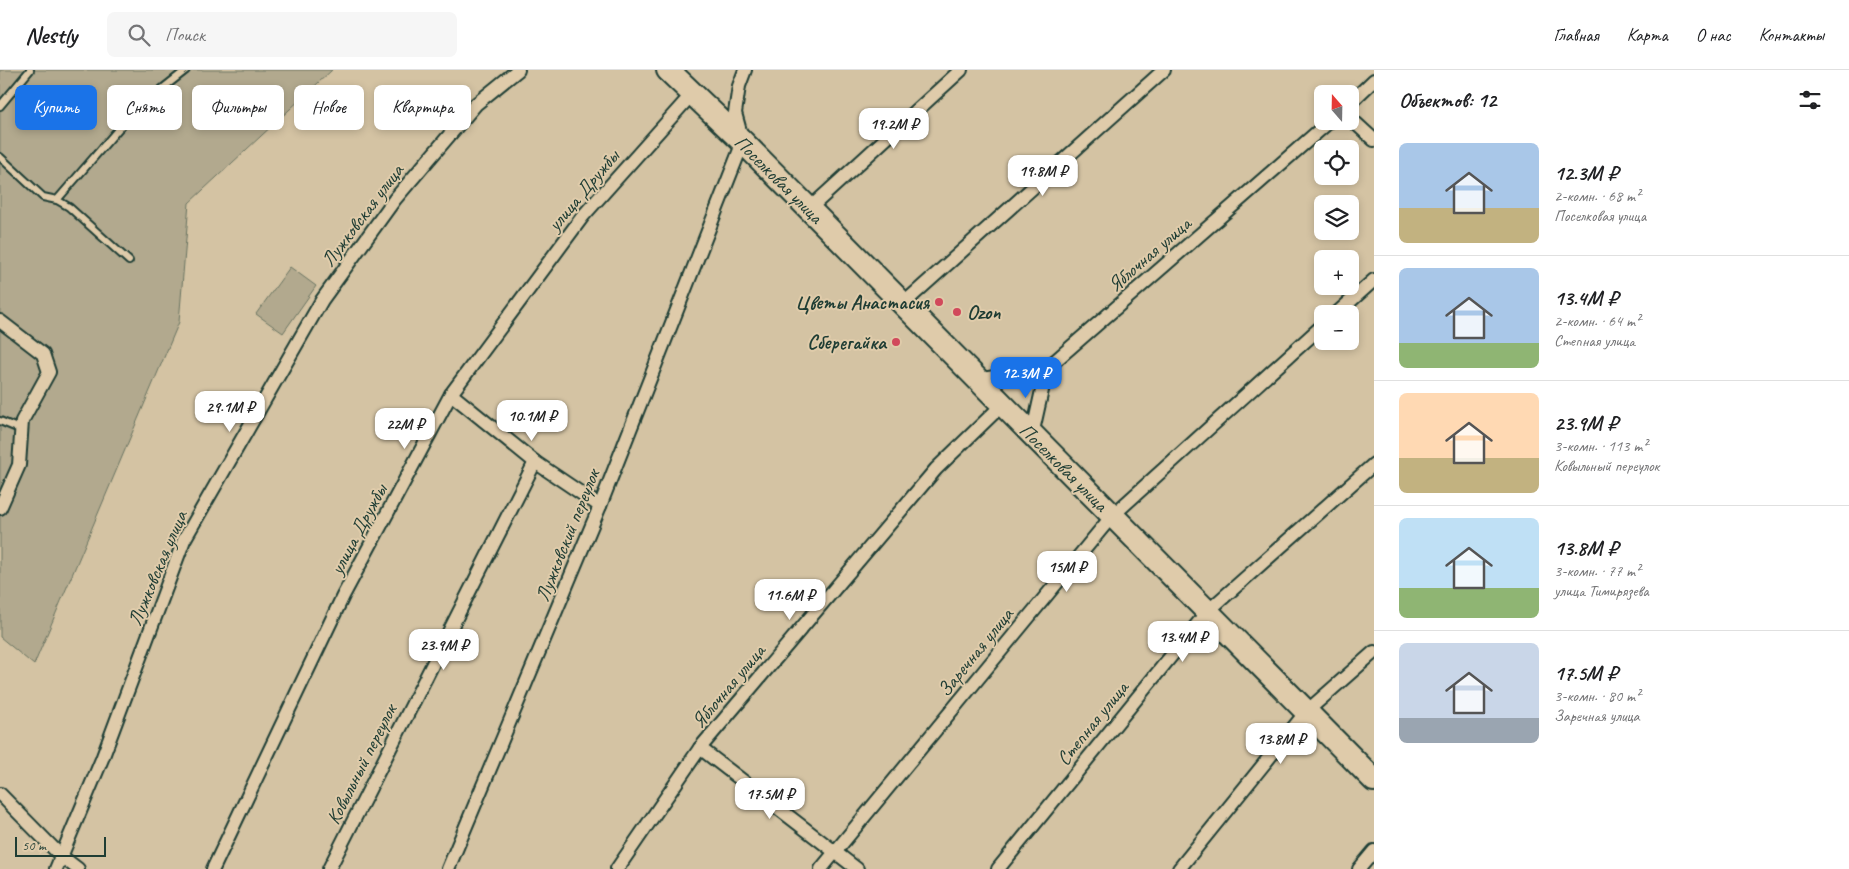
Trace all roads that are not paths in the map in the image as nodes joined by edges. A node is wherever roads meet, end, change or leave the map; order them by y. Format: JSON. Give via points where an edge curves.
{"nodes":[{"id":1,"x":30,"y":70,"type":"edge"},
{"id":2,"x":186,"y":70,"type":"edge"},
{"id":3,"x":518,"y":70,"type":"edge"},
{"id":4,"x":668,"y":70,"type":"edge"},
{"id":5,"x":745,"y":70,"type":"edge"},
{"id":6,"x":961,"y":70,"type":"edge"},
{"id":7,"x":1164,"y":70,"type":"edge"},
{"id":8,"x":1374,"y":80,"type":"edge"},
{"id":9,"x":692,"y":94,"type":"junction"},
{"id":10,"x":1359,"y":94,"type":"edge"},
{"id":11,"x":0,"y":106,"type":"edge"},
{"id":12,"x":1359,"y":126,"type":"edge"},
{"id":13,"x":1320,"y":130,"type":"edge"},
{"id":14,"x":1374,"y":140,"type":"edge"},
{"id":15,"x":743,"y":142,"type":"junction"},
{"id":16,"x":0,"y":157,"type":"edge"},
{"id":17,"x":57,"y":200,"type":"junction"},
{"id":18,"x":809,"y":209,"type":"junction"},
{"id":19,"x":129,"y":261,"type":"dead end"},
{"id":20,"x":1374,"y":280,"type":"edge"},
{"id":21,"x":903,"y":304,"type":"junction"},
{"id":22,"x":1346,"y":305,"type":"edge"},
{"id":23,"x":0,"y":320,"type":"edge"},
{"id":24,"x":1314,"y":333,"type":"edge"},
{"id":25,"x":1047,"y":368,"type":"junction"},
{"id":26,"x":977,"y":380,"type":"junction"},
{"id":27,"x":451,"y":394,"type":"junction"},
{"id":28,"x":1002,"y":405,"type":"junction"},
{"id":29,"x":0,"y":421,"type":"edge"},
{"id":30,"x":22,"y":430,"type":"junction"},
{"id":31,"x":1032,"y":436,"type":"junction"},
{"id":32,"x":535,"y":462,"type":"junction"},
{"id":33,"x":1374,"y":464,"type":"edge"},
{"id":34,"x":600,"y":506,"type":"junction"},
{"id":35,"x":0,"y":508,"type":"edge"},
{"id":36,"x":1112,"y":516,"type":"junction"},
{"id":37,"x":1207,"y":612,"type":"junction"},
{"id":38,"x":1374,"y":652,"type":"edge"},
{"id":39,"x":1306,"y":712,"type":"junction"},
{"id":40,"x":700,"y":748,"type":"junction"},
{"id":41,"x":1374,"y":780,"type":"edge"},
{"id":42,"x":0,"y":794,"type":"edge"},
{"id":43,"x":1374,"y":851,"type":"edge"},
{"id":44,"x":835,"y":853,"type":"junction"},
{"id":45,"x":62,"y":856,"type":"junction"},
{"id":46,"x":56,"y":869,"type":"edge"},
{"id":47,"x":78,"y":869,"type":"edge"},
{"id":48,"x":213,"y":869,"type":"edge"},
{"id":49,"x":329,"y":869,"type":"edge"},
{"id":50,"x":448,"y":869,"type":"edge"},
{"id":51,"x":617,"y":869,"type":"edge"},
{"id":52,"x":821,"y":869,"type":"edge"},
{"id":53,"x":857,"y":869,"type":"edge"},
{"id":54,"x":998,"y":869,"type":"edge"},
{"id":55,"x":1179,"y":869,"type":"edge"},
{"id":56,"x":1359,"y":869,"type":"edge"}],
"edges":[{"from":1,"to":11,"type":"lane"},
{"from":2,"to":17,"type":"lane","via":[[134,111]]},
{"from":3,"to":45,"type":"street","name":"Лужковская улица","via":[[476,104],[396,199],[317,308],[184,540]]},
{"from":4,"to":9,"type":"highway","name":"Поселковая улица"},
{"from":5,"to":15,"type":"street","via":[[735,113]]},
{"from":6,"to":18,"type":"street"},
{"from":7,"to":21,"type":"street"},
{"from":8,"to":10,"type":"street"},
{"from":9,"to":15,"type":"highway","name":"Поселковая улица"},
{"from":9,"to":27,"type":"street","name":"улица Дружбы","via":[[583,216]]},
{"from":12,"to":14,"type":"street"},
{"from":13,"to":25,"type":"street","name":"Яблочная улица"},
{"from":15,"to":18,"type":"highway","name":"Поселковая улица"},
{"from":15,"to":34,"type":"street","name":"Лужковский переулок"},
{"from":16,"to":17,"type":"lane","via":[[43,197]]},
{"from":17,"to":19,"type":"lane","via":[[68,206]]},
{"from":18,"to":21,"type":"highway","name":"Поселковая улица"},
{"from":20,"to":22,"type":"street"},
{"from":21,"to":26,"type":"highway","name":"Поселковая улица"},
{"from":23,"to":30,"type":"street","via":[[43,354],[49,372],[22,422]]},
{"from":24,"to":36,"type":"street","name":"Заречная улица"},
{"from":25,"to":26,"type":"street"},
{"from":25,"to":31,"type":"street"},
{"from":26,"to":28,"type":"highway","name":"Поселковая улица"},
{"from":27,"to":32,"type":"street"},
{"from":27,"to":48,"type":"street","name":"улица Дружбы","via":[[343,596]]},
{"from":28,"to":31,"type":"highway","name":"Поселковая улица"},
{"from":28,"to":40,"type":"street","name":"Яблочная улица","via":[[936,470]]},
{"from":29,"to":30,"type":"lane"},
{"from":30,"to":35,"type":"street","via":[[19,465]]},
{"from":31,"to":36,"type":"highway","name":"Поселковая улица"},
{"from":32,"to":34,"type":"street"},
{"from":32,"to":49,"type":"street","name":"Ковыльный переулок"},
{"from":33,"to":37,"type":"street","name":"Степная улица"},
{"from":34,"to":50,"type":"street","name":"Лужковский переулок"},
{"from":36,"to":37,"type":"highway","name":"Поселковая улица"},
{"from":36,"to":44,"type":"street","name":"Заречная улица"},
{"from":37,"to":39,"type":"highway","name":"Поселковая улица"},
{"from":37,"to":54,"type":"street","name":"Степная улица"},
{"from":38,"to":39,"type":"street"},
{"from":39,"to":41,"type":"highway","name":"Поселковая улица"},
{"from":39,"to":55,"type":"street"},
{"from":40,"to":44,"type":"street"},
{"from":40,"to":51,"type":"street","name":"Яблочная улица"},
{"from":42,"to":45,"type":"street"},
{"from":43,"to":56,"type":"street"},
{"from":44,"to":52,"type":"street","name":"Заречная улица"},
{"from":44,"to":53,"type":"street"},
{"from":45,"to":46,"type":"street","name":"Лужковская улица"},
{"from":45,"to":47,"type":"street"}]}
